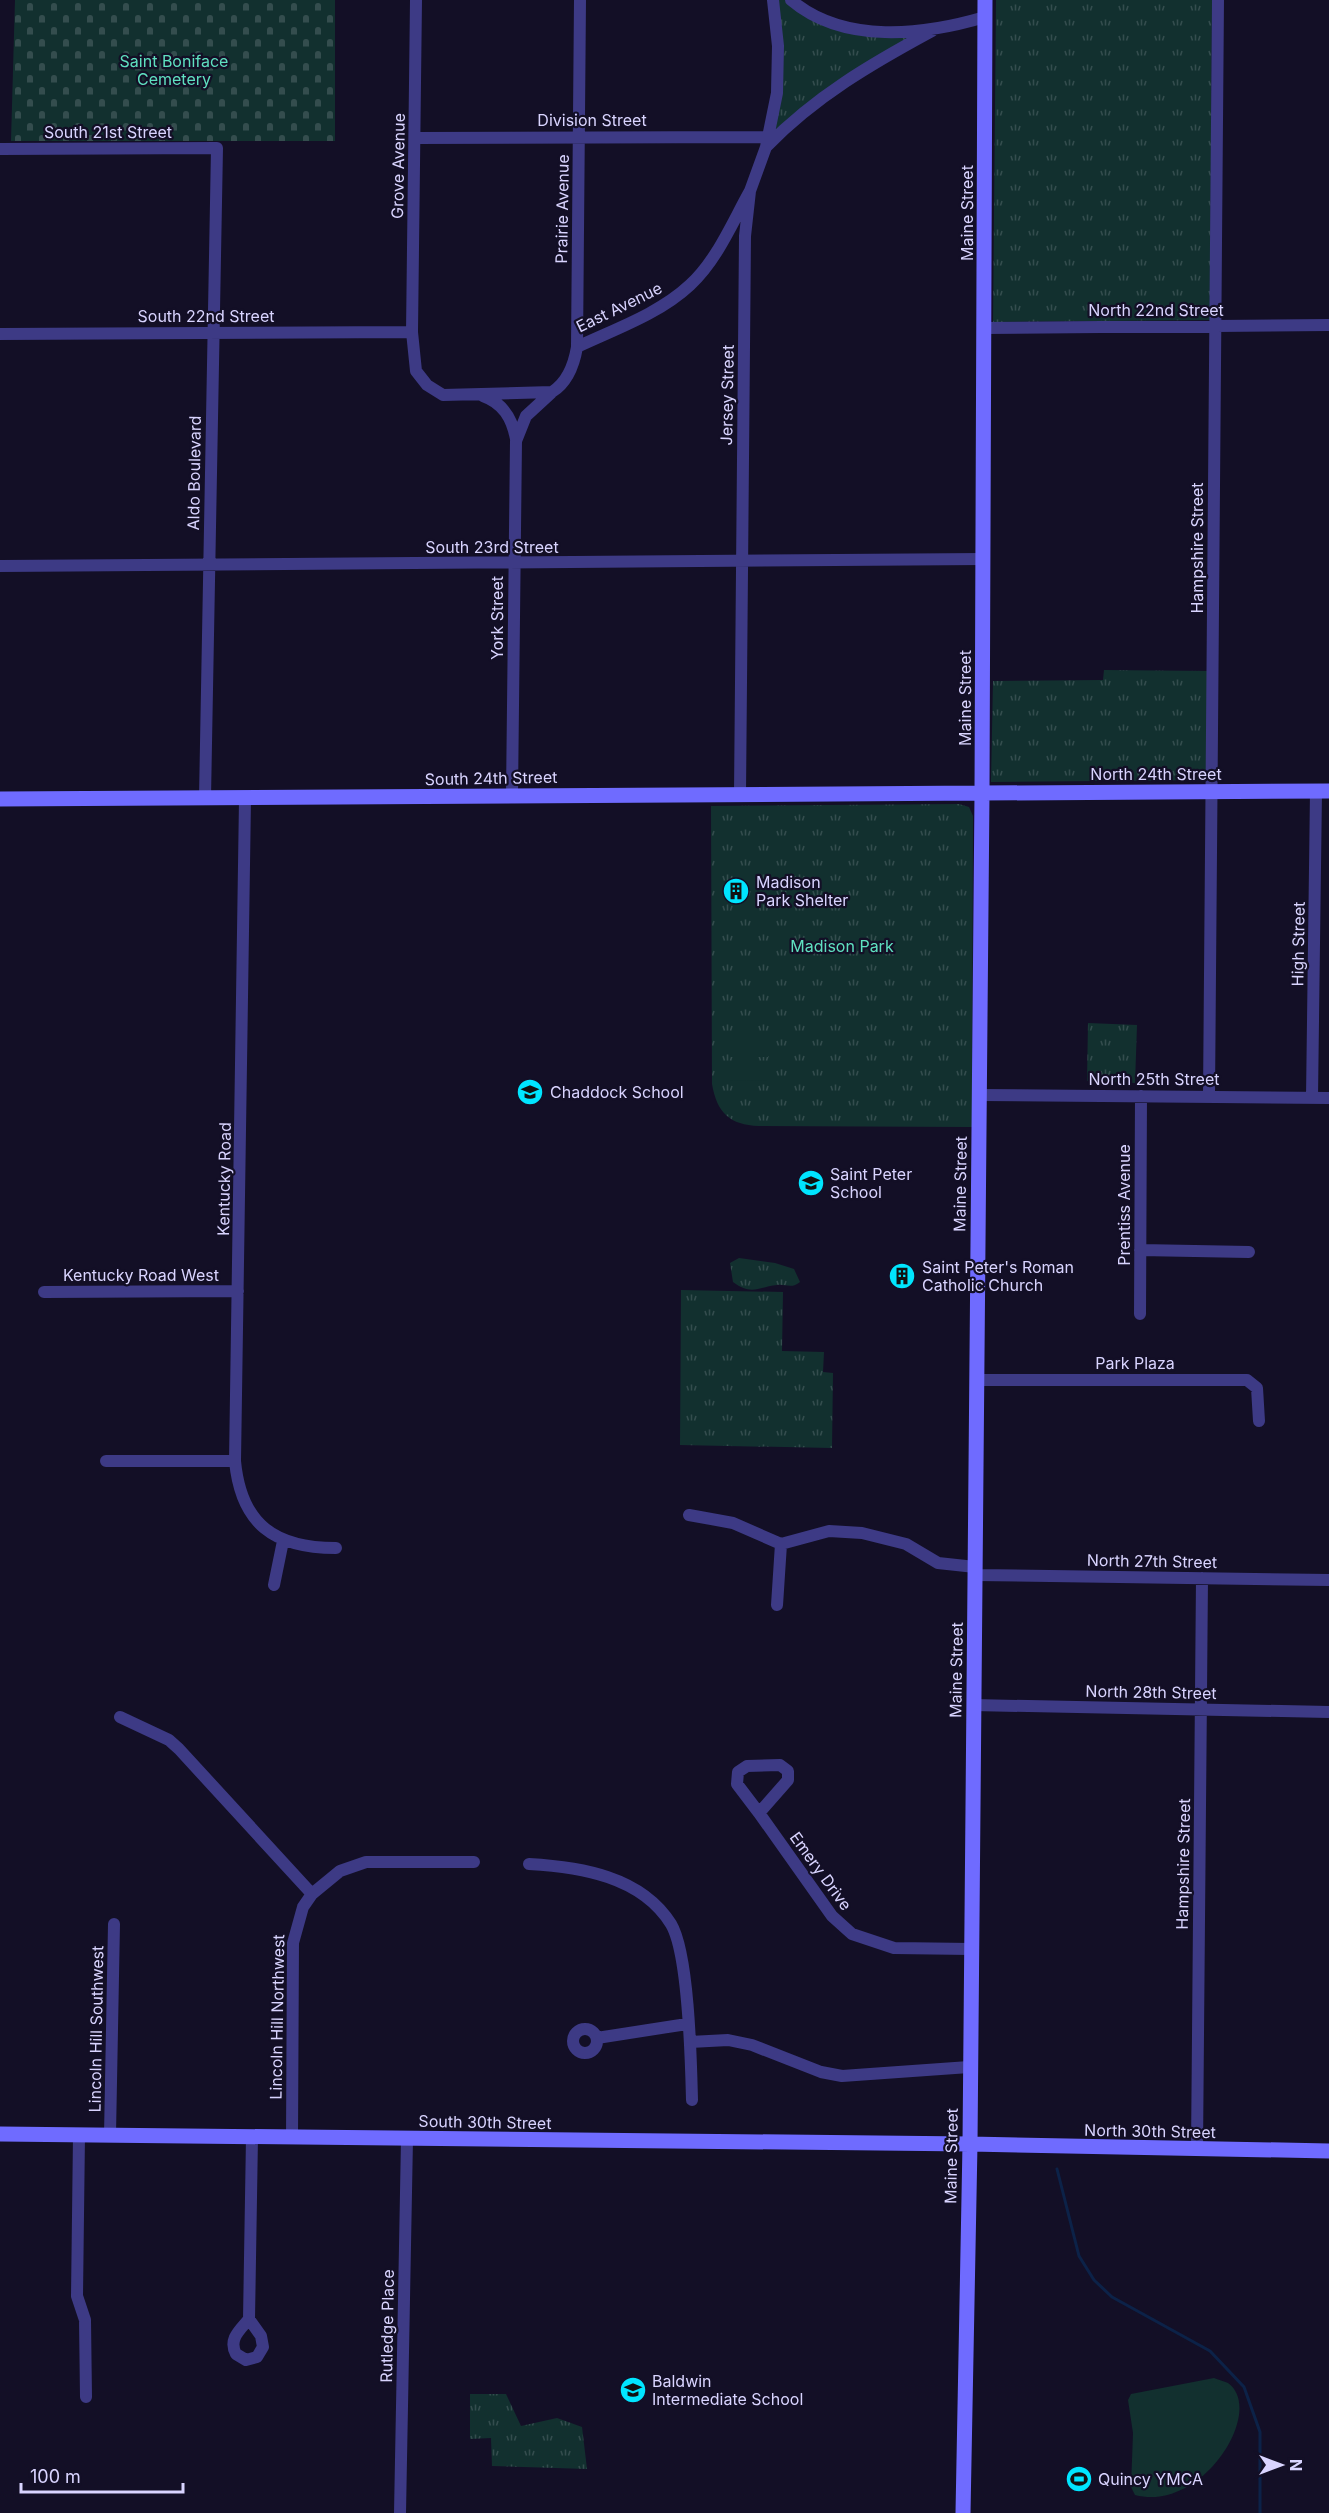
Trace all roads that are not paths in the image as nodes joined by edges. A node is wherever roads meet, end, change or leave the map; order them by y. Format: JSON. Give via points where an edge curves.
{"nodes":[{"id":1,"x":416,"y":0,"type":"edge"},
{"id":2,"x":580,"y":0,"type":"edge"},
{"id":3,"x":773,"y":0,"type":"edge"},
{"id":4,"x":791,"y":0,"type":"edge"},
{"id":5,"x":985,"y":0,"type":"edge"},
{"id":6,"x":1218,"y":0,"type":"edge"},
{"id":7,"x":985,"y":17,"type":"junction"},
{"id":8,"x":932,"y":31,"type":"junction"},
{"id":9,"x":579,"y":136,"type":"junction"},
{"id":10,"x":415,"y":138,"type":"junction"},
{"id":11,"x":768,"y":142,"type":"junction"},
{"id":12,"x":217,"y":148,"type":"joint"},
{"id":13,"x":0,"y":149,"type":"edge"},
{"id":14,"x":750,"y":191,"type":"junction"},
{"id":15,"x":1329,"y":325,"type":"edge"},
{"id":16,"x":1215,"y":326,"type":"junction"},
{"id":17,"x":984,"y":328,"type":"junction"},
{"id":18,"x":213,"y":332,"type":"junction"},
{"id":19,"x":412,"y":332,"type":"junction"},
{"id":20,"x":0,"y":334,"type":"edge"},
{"id":21,"x":577,"y":347,"type":"junction"},
{"id":22,"x":552,"y":392,"type":"junction"},
{"id":23,"x":482,"y":395,"type":"junction"},
{"id":24,"x":516,"y":441,"type":"junction"},
{"id":25,"x":984,"y":559,"type":"junction"},
{"id":26,"x":741,"y":561,"type":"junction"},
{"id":27,"x":514,"y":563,"type":"junction"},
{"id":28,"x":0,"y":566,"type":"edge"},
{"id":29,"x":209,"y":566,"type":"junction"},
{"id":30,"x":1322,"y":791,"type":"edge"},
{"id":31,"x":1211,"y":792,"type":"junction"},
{"id":32,"x":982,"y":793,"type":"junction"},
{"id":33,"x":740,"y":794,"type":"junction"},
{"id":34,"x":512,"y":795,"type":"junction"},
{"id":35,"x":205,"y":798,"type":"junction"},
{"id":36,"x":0,"y":799,"type":"edge"},
{"id":37,"x":245,"y":799,"type":"junction"},
{"id":38,"x":979,"y":1095,"type":"junction"},
{"id":39,"x":1141,"y":1096,"type":"junction"},
{"id":40,"x":1209,"y":1096,"type":"junction"},
{"id":41,"x":1312,"y":1098,"type":"junction"},
{"id":42,"x":1329,"y":1098,"type":"edge"},
{"id":43,"x":1140,"y":1250,"type":"junction"},
{"id":44,"x":1249,"y":1252,"type":"dead end"},
{"id":45,"x":238,"y":1290,"type":"junction"},
{"id":46,"x":44,"y":1292,"type":"dead end"},
{"id":47,"x":1140,"y":1314,"type":"dead end"},
{"id":48,"x":976,"y":1380,"type":"junction"},
{"id":49,"x":1259,"y":1422,"type":"dead end"},
{"id":50,"x":106,"y":1461,"type":"dead end"},
{"id":51,"x":235,"y":1461,"type":"junction"},
{"id":52,"x":689,"y":1515,"type":"dead end"},
{"id":53,"x":283,"y":1540,"type":"junction"},
{"id":54,"x":781,"y":1544,"type":"junction"},
{"id":55,"x":336,"y":1548,"type":"dead end"},
{"id":56,"x":975,"y":1571,"type":"junction"},
{"id":57,"x":1202,"y":1578,"type":"junction"},
{"id":58,"x":1329,"y":1580,"type":"edge"},
{"id":59,"x":274,"y":1585,"type":"dead end"},
{"id":60,"x":777,"y":1605,"type":"dead end"},
{"id":61,"x":973,"y":1705,"type":"junction"},
{"id":62,"x":1201,"y":1709,"type":"junction"},
{"id":63,"x":1329,"y":1712,"type":"edge"},
{"id":64,"x":120,"y":1717,"type":"dead end"},
{"id":65,"x":759,"y":1813,"type":"junction"},
{"id":66,"x":474,"y":1862,"type":"dead end"},
{"id":67,"x":529,"y":1864,"type":"dead end"},
{"id":68,"x":312,"y":1894,"type":"junction"},
{"id":69,"x":114,"y":1924,"type":"dead end"},
{"id":70,"x":971,"y":1949,"type":"junction"},
{"id":71,"x":687,"y":2024,"type":"junction"},
{"id":72,"x":597,"y":2038,"type":"dead end"},
{"id":73,"x":690,"y":2042,"type":"junction"},
{"id":74,"x":969,"y":2067,"type":"junction"},
{"id":75,"x":692,"y":2100,"type":"dead end"},
{"id":76,"x":0,"y":2134,"type":"edge"},
{"id":77,"x":80,"y":2135,"type":"junction"},
{"id":78,"x":110,"y":2135,"type":"junction"},
{"id":79,"x":252,"y":2137,"type":"junction"},
{"id":80,"x":292,"y":2138,"type":"junction"},
{"id":81,"x":407,"y":2139,"type":"junction"},
{"id":82,"x":970,"y":2144,"type":"junction"},
{"id":83,"x":1197,"y":2149,"type":"junction"},
{"id":84,"x":1329,"y":2151,"type":"edge"},
{"id":85,"x":249,"y":2319,"type":"dead end"},
{"id":86,"x":86,"y":2397,"type":"dead end"},
{"id":87,"x":400,"y":2513,"type":"edge"},
{"id":88,"x":963,"y":2513,"type":"edge"}],
"edges":[{"from":1,"to":10,"type":"street","name":"Grove Avenue"},
{"from":2,"to":9,"type":"street","name":"Prairie Avenue"},
{"from":3,"to":11,"type":"street","name":"Jersey Street","via":[[778,65]]},
{"from":4,"to":8,"type":"street","via":[[813,14],[846,26],[890,32]]},
{"from":5,"to":7,"type":"street","name":"Maine Street"},
{"from":6,"to":16,"type":"street","name":"Hampshire Street"},
{"from":7,"to":8,"type":"street"},
{"from":7,"to":17,"type":"street","name":"Maine Street"},
{"from":8,"to":11,"type":"street","via":[[843,81]]},
{"from":9,"to":10,"type":"street","name":"Division Street"},
{"from":9,"to":11,"type":"street","name":"Division Street"},
{"from":9,"to":21,"type":"street","name":"Prairie Avenue"},
{"from":10,"to":19,"type":"street","name":"Grove Avenue"},
{"from":11,"to":14,"type":"street","name":"Jersey Street"},
{"from":12,"to":13,"type":"street","name":"South 21st Street"},
{"from":12,"to":18,"type":"street","name":"Aldo Boulevard"},
{"from":14,"to":21,"type":"street","name":"East Avenue","via":[[719,248],[692,284],[661,307]]},
{"from":14,"to":26,"type":"street","name":"Jersey Street","via":[[745,236]]},
{"from":15,"to":16,"type":"street","name":"North 22nd Street"},
{"from":16,"to":17,"type":"street","name":"North 22nd Street"},
{"from":16,"to":31,"type":"street","name":"Hampshire Street"},
{"from":17,"to":25,"type":"street","name":"Maine Street"},
{"from":18,"to":19,"type":"street","name":"South 22nd Street"},
{"from":18,"to":20,"type":"street","name":"South 22nd Street"},
{"from":18,"to":29,"type":"street","name":"Aldo Boulevard"},
{"from":19,"to":23,"type":"street","via":[[414,363],[427,386],[443,394]]},
{"from":21,"to":22,"type":"street","name":"East Avenue","via":[[569,374]]},
{"from":22,"to":23,"type":"street"},
{"from":22,"to":24,"type":"street","name":"York Street","via":[[526,416]]},
{"from":23,"to":24,"type":"street","name":"York Street","via":[[503,408]]},
{"from":24,"to":27,"type":"street","name":"York Street"},
{"from":25,"to":26,"type":"street","name":"South 23rd Street"},
{"from":25,"to":32,"type":"street","name":"Maine Street"},
{"from":26,"to":27,"type":"street","name":"South 23rd Street"},
{"from":26,"to":33,"type":"street","name":"Jersey Street"},
{"from":27,"to":29,"type":"street","name":"South 23rd Street"},
{"from":27,"to":34,"type":"street","name":"York Street"},
{"from":28,"to":29,"type":"street","name":"South 23rd Street"},
{"from":29,"to":35,"type":"street","name":"Aldo Boulevard"},
{"from":30,"to":31,"type":"street","name":"North 24th Street"},
{"from":30,"to":41,"type":"street","name":"High Street"},
{"from":31,"to":32,"type":"street","name":"North 24th Street"},
{"from":31,"to":40,"type":"street","name":"Hampshire Street"},
{"from":32,"to":33,"type":"street","name":"South 24th Street"},
{"from":32,"to":38,"type":"street","name":"Maine Street"},
{"from":33,"to":34,"type":"street","name":"South 24th Street"},
{"from":34,"to":37,"type":"street","name":"South 24th Street"},
{"from":35,"to":36,"type":"street","name":"South 24th Street"},
{"from":35,"to":37,"type":"street","name":"South 24th Street"},
{"from":37,"to":45,"type":"street","name":"Kentucky Road"},
{"from":38,"to":39,"type":"street","name":"North 25th Street"},
{"from":38,"to":48,"type":"street","name":"Maine Street"},
{"from":39,"to":40,"type":"street","name":"North 25th Street"},
{"from":39,"to":43,"type":"street","name":"Prentiss Avenue"},
{"from":40,"to":41,"type":"street","name":"North 25th Street"},
{"from":41,"to":42,"type":"street","name":"North 25th Street"},
{"from":43,"to":44,"type":"street"},
{"from":43,"to":47,"type":"street","name":"Prentiss Avenue"},
{"from":45,"to":46,"type":"street","name":"Kentucky Road West"},
{"from":45,"to":51,"type":"street","name":"Kentucky Road"},
{"from":48,"to":49,"type":"street","name":"Park Plaza","via":[[1247,1380],[1257,1388]]},
{"from":48,"to":56,"type":"street","name":"Maine Street"},
{"from":50,"to":51,"type":"street"},
{"from":51,"to":53,"type":"street","name":"Kentucky Road","via":[[240,1492],[251,1514],[266,1531]]},
{"from":52,"to":54,"type":"street","via":[[733,1522]]},
{"from":53,"to":55,"type":"street","name":"Kentucky Road","via":[[303,1547]]},
{"from":53,"to":59,"type":"street"},
{"from":54,"to":56,"type":"street","name":"North 27th Street","via":[[817,1532],[843,1530],[906,1544],[931,1560]]},
{"from":54,"to":60,"type":"street"},
{"from":56,"to":57,"type":"street","name":"North 27th Street"},
{"from":56,"to":61,"type":"street","name":"Maine Street"},
{"from":57,"to":58,"type":"street","name":"North 27th Street"},
{"from":57,"to":62,"type":"street","name":"Hampshire Street"},
{"from":61,"to":62,"type":"street","name":"North 28th Street"},
{"from":61,"to":70,"type":"street","name":"Maine Street"},
{"from":62,"to":63,"type":"street","name":"North 28th Street"},
{"from":62,"to":83,"type":"street","name":"Hampshire Street"},
{"from":64,"to":68,"type":"street","via":[[151,1730],[179,1749]]},
{"from":65,"to":65,"type":"street","name":"Emery Drive","via":[[788,1780],[785,1767],[747,1766],[738,1772],[737,1785]]},
{"from":65,"to":70,"type":"street","name":"Emery Drive","via":[[832,1916],[852,1934],[894,1948]]},
{"from":66,"to":68,"type":"street","name":"Lincoln Hill Northwest","via":[[366,1862],[340,1871]]},
{"from":67,"to":71,"type":"street","via":[[566,1866],[602,1874],[624,1884],[661,1912],[677,1938]]},
{"from":68,"to":80,"type":"street","name":"Lincoln Hill Northwest","via":[[298,1918],[293,1943]]},
{"from":69,"to":78,"type":"street","name":"Lincoln Hill Southwest"},
{"from":70,"to":74,"type":"street","name":"Maine Street"},
{"from":71,"to":72,"type":"street"},
{"from":71,"to":73,"type":"street"},
{"from":73,"to":74,"type":"street","via":[[739,2042],[821,2072],[843,2076]]},
{"from":73,"to":75,"type":"street"},
{"from":74,"to":82,"type":"street","name":"Maine Street"},
{"from":76,"to":77,"type":"street","name":"South 30th Street"},
{"from":77,"to":78,"type":"street","name":"South 30th Street"},
{"from":77,"to":86,"type":"street","via":[[77,2296],[85,2320]]},
{"from":78,"to":79,"type":"street","name":"South 30th Street"},
{"from":79,"to":80,"type":"street","name":"South 30th Street"},
{"from":79,"to":85,"type":"street"},
{"from":80,"to":81,"type":"street","name":"South 30th Street"},
{"from":81,"to":82,"type":"street","name":"South 30th Street"},
{"from":81,"to":87,"type":"street","name":"Rutledge Place"},
{"from":82,"to":83,"type":"street","name":"North 30th Street"},
{"from":82,"to":88,"type":"street","name":"Maine Street"},
{"from":83,"to":84,"type":"street","name":"North 30th Street"}]}
